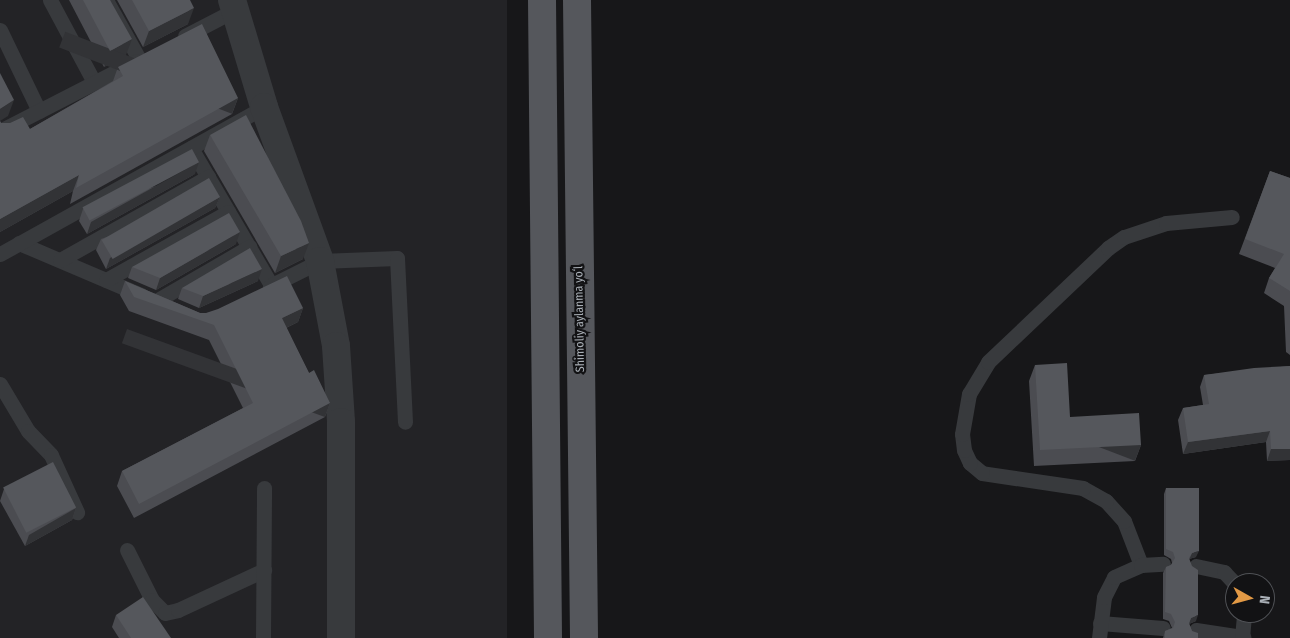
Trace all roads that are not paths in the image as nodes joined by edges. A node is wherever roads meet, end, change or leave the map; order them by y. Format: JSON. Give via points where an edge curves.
{"nodes":[{"id":1,"x":50,"y":0,"type":"edge"},
{"id":2,"x":106,"y":0,"type":"edge"},
{"id":3,"x":542,"y":0,"type":"edge"},
{"id":4,"x":577,"y":0,"type":"edge"},
{"id":5,"x":234,"y":5,"type":"edge"},
{"id":6,"x":0,"y":30,"type":"edge"},
{"id":7,"x":174,"y":41,"type":"edge"},
{"id":8,"x":157,"y":50,"type":"edge"},
{"id":9,"x":140,"y":59,"type":"junction"},
{"id":10,"x":94,"y":82,"type":"junction"},
{"id":11,"x":264,"y":107,"type":"junction"},
{"id":12,"x":39,"y":111,"type":"junction"},
{"id":13,"x":0,"y":131,"type":"edge"},
{"id":14,"x":191,"y":148,"type":"junction"},
{"id":15,"x":208,"y":177,"type":"junction"},
{"id":16,"x":228,"y":212,"type":"junction"},
{"id":17,"x":1232,"y":217,"type":"dead end"},
{"id":18,"x":19,"y":243,"type":"junction"},
{"id":19,"x":249,"y":248,"type":"junction"},
{"id":20,"x":0,"y":254,"type":"edge"},
{"id":21,"x":60,"y":260,"type":"junction"},
{"id":22,"x":320,"y":261,"type":"junction"},
{"id":23,"x":106,"y":280,"type":"junction"},
{"id":24,"x":271,"y":285,"type":"junction"},
{"id":25,"x":253,"y":294,"type":"edge"},
{"id":26,"x":0,"y":384,"type":"edge"},
{"id":27,"x":405,"y":422,"type":"dead end"},
{"id":28,"x":264,"y":488,"type":"dead end"},
{"id":29,"x":78,"y":512,"type":"dead end"},
{"id":30,"x":127,"y":550,"type":"dead end"},
{"id":31,"x":1164,"y":564,"type":"dead end"},
{"id":32,"x":1141,"y":565,"type":"junction"},
{"id":33,"x":1196,"y":566,"type":"edge"},
{"id":34,"x":264,"y":570,"type":"junction"},
{"id":35,"x":1225,"y":573,"type":"edge"},
{"id":36,"x":1244,"y":623,"type":"edge"},
{"id":37,"x":1163,"y":628,"type":"dead end"},
{"id":38,"x":1196,"y":630,"type":"edge"},
{"id":39,"x":1100,"y":631,"type":"edge"},
{"id":40,"x":1243,"y":637,"type":"edge"},
{"id":41,"x":263,"y":638,"type":"edge"},
{"id":42,"x":341,"y":638,"type":"edge"},
{"id":43,"x":548,"y":638,"type":"edge"},
{"id":44,"x":584,"y":638,"type":"edge"}],
"edges":[{"from":1,"to":10,"type":"lane"},
{"from":2,"to":9,"type":"lane"},
{"from":3,"to":43,"type":"main road"},
{"from":4,"to":44,"type":"main road","name":"Shimoliy aylanma yoʻl"},
{"from":5,"to":7,"type":"lane"},
{"from":5,"to":11,"type":"street"},
{"from":6,"to":12,"type":"lane"},
{"from":8,"to":9,"type":"lane"},
{"from":9,"to":10,"type":"lane"},
{"from":10,"to":12,"type":"lane"},
{"from":11,"to":14,"type":"lane"},
{"from":11,"to":22,"type":"street"},
{"from":12,"to":13,"type":"lane"},
{"from":14,"to":15,"type":"lane"},
{"from":14,"to":18,"type":"lane"},
{"from":15,"to":16,"type":"lane"},
{"from":15,"to":21,"type":"lane"},
{"from":16,"to":19,"type":"lane"},
{"from":16,"to":23,"type":"lane"},
{"from":17,"to":32,"type":"lane","via":[[1166,223],[1124,237],[1108,248],[988,362],[969,394],[962,434],[970,463],[982,473],[1084,488],[1106,502],[1124,521]]},
{"from":18,"to":20,"type":"lane"},
{"from":18,"to":21,"type":"lane"},
{"from":19,"to":23,"type":"lane","via":[[163,304]]},
{"from":19,"to":24,"type":"lane"},
{"from":21,"to":23,"type":"lane"},
{"from":22,"to":24,"type":"lane"},
{"from":22,"to":27,"type":"lane","via":[[393,256],[398,260]]},
{"from":22,"to":42,"type":"street","via":[[336,346],[341,422]]},
{"from":24,"to":25,"type":"lane"},
{"from":26,"to":29,"type":"lane","via":[[28,431],[51,455]]},
{"from":28,"to":34,"type":"lane"},
{"from":30,"to":34,"type":"lane","via":[[152,600],[165,613]]},
{"from":31,"to":32,"type":"lane"},
{"from":32,"to":39,"type":"lane","via":[[1114,577],[1104,597]]},
{"from":33,"to":35,"type":"lane"},
{"from":34,"to":41,"type":"lane"},
{"from":36,"to":40,"type":"lane"},
{"from":37,"to":39,"type":"lane"},
{"from":38,"to":40,"type":"lane"}]}
